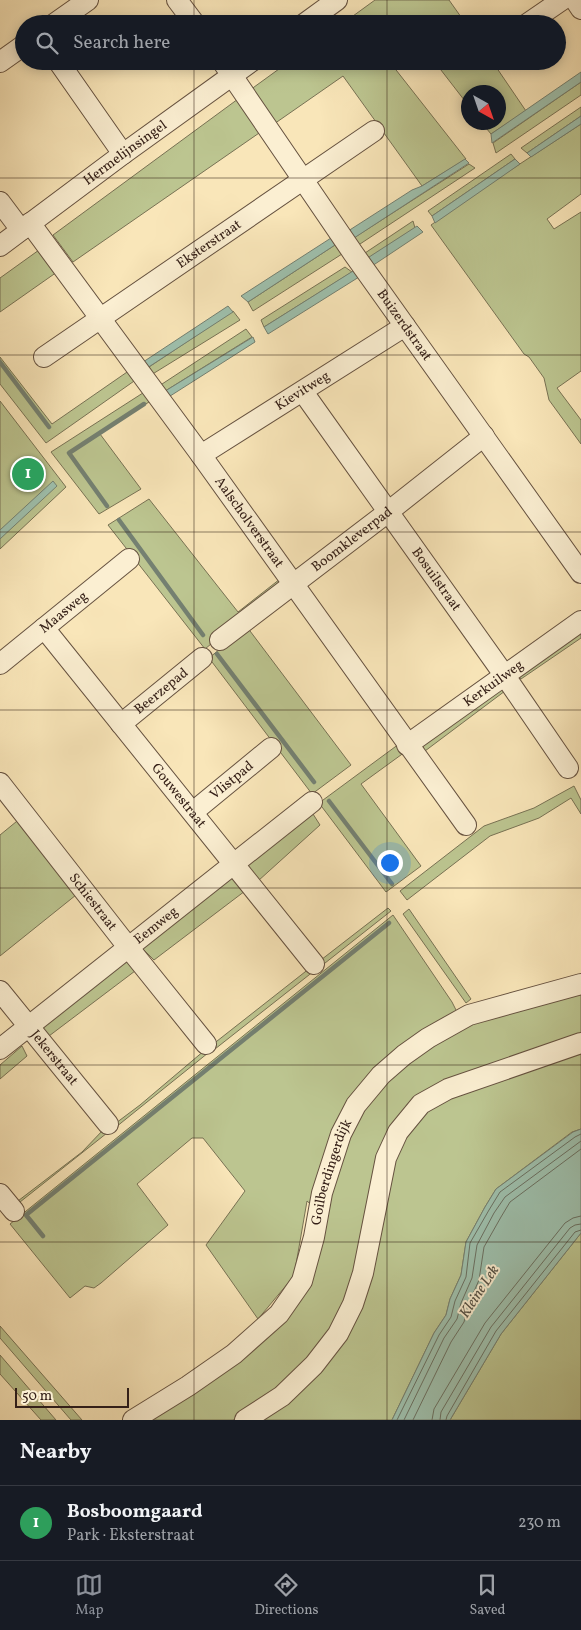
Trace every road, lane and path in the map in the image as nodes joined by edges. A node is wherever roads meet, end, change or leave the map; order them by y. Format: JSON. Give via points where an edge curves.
{"nodes":[{"id":1,"x":88,"y":0,"type":"edge"},
{"id":2,"x":178,"y":0,"type":"edge"},
{"id":3,"x":562,"y":0,"type":"edge"},
{"id":4,"x":575,"y":0,"type":"edge"},
{"id":5,"x":334,"y":1,"type":"edge"},
{"id":6,"x":581,"y":9,"type":"edge"},
{"id":7,"x":67,"y":15,"type":"edge"},
{"id":8,"x":189,"y":15,"type":"edge"},
{"id":9,"x":316,"y":15,"type":"edge"},
{"id":10,"x":540,"y":15,"type":"edge"},
{"id":11,"x":15,"y":52,"type":"edge"},
{"id":12,"x":0,"y":62,"type":"edge"},
{"id":13,"x":64,"y":70,"type":"edge"},
{"id":14,"x":225,"y":70,"type":"edge"},
{"id":15,"x":228,"y":70,"type":"edge"},
{"id":16,"x":374,"y":131,"type":"dead end"},
{"id":17,"x":123,"y":154,"type":"junction"},
{"id":18,"x":302,"y":180,"type":"junction"},
{"id":19,"x":0,"y":202,"type":"edge"},
{"id":20,"x":25,"y":227,"type":"junction"},
{"id":21,"x":0,"y":246,"type":"edge"},
{"id":22,"x":99,"y":319,"type":"junction"},
{"id":23,"x":405,"y":326,"type":"junction"},
{"id":24,"x":44,"y":357,"type":"dead end"},
{"id":25,"x":303,"y":392,"type":"junction"},
{"id":26,"x":484,"y":436,"type":"junction"},
{"id":27,"x":201,"y":455,"type":"junction"},
{"id":28,"x":388,"y":512,"type":"junction"},
{"id":29,"x":129,"y":559,"type":"dead end"},
{"id":30,"x":581,"y":573,"type":"edge"},
{"id":31,"x":293,"y":584,"type":"junction"},
{"id":32,"x":581,"y":621,"type":"edge"},
{"id":33,"x":44,"y":628,"type":"junction"},
{"id":34,"x":220,"y":640,"type":"dead end"},
{"id":35,"x":202,"y":658,"type":"dead end"},
{"id":36,"x":0,"y":664,"type":"edge"},
{"id":37,"x":505,"y":676,"type":"junction"},
{"id":38,"x":121,"y":724,"type":"junction"},
{"id":39,"x":407,"y":745,"type":"junction"},
{"id":40,"x":271,"y":748,"type":"dead end"},
{"id":41,"x":568,"y":768,"type":"dead end"},
{"id":42,"x":0,"y":782,"type":"edge"},
{"id":43,"x":312,"y":802,"type":"dead end"},
{"id":44,"x":193,"y":812,"type":"junction"},
{"id":45,"x":466,"y":825,"type":"dead end"},
{"id":46,"x":234,"y":864,"type":"junction"},
{"id":47,"x":128,"y":947,"type":"junction"},
{"id":48,"x":314,"y":964,"type":"dead end"},
{"id":49,"x":581,"y":984,"type":"edge"},
{"id":50,"x":0,"y":992,"type":"edge"},
{"id":51,"x":28,"y":1027,"type":"junction"},
{"id":52,"x":581,"y":1043,"type":"edge"},
{"id":53,"x":206,"y":1044,"type":"dead end"},
{"id":54,"x":0,"y":1049,"type":"edge"},
{"id":55,"x":108,"y":1124,"type":"dead end"},
{"id":56,"x":0,"y":1194,"type":"edge"},
{"id":57,"x":14,"y":1210,"type":"dead end"},
{"id":58,"x":133,"y":1420,"type":"edge"},
{"id":59,"x":245,"y":1420,"type":"edge"}],
"edges":[{"from":1,"to":7,"type":"street"},
{"from":2,"to":8,"type":"street"},
{"from":3,"to":10,"type":"street"},
{"from":4,"to":6,"type":"street"},
{"from":5,"to":9,"type":"street"},
{"from":11,"to":12,"type":"street"},
{"from":13,"to":17,"type":"street"},
{"from":14,"to":17,"type":"street","name":"Hermelijnsingel"},
{"from":15,"to":18,"type":"street","name":"Buizerdstraat"},
{"from":16,"to":18,"type":"street","name":"Eksterstraat"},
{"from":17,"to":20,"type":"street","name":"Hermelijnsingel"},
{"from":18,"to":22,"type":"street","name":"Eksterstraat"},
{"from":18,"to":23,"type":"street","name":"Buizerdstraat"},
{"from":19,"to":20,"type":"street","name":"Aalscholverstraat"},
{"from":20,"to":21,"type":"street","name":"Hermelijnsingel"},
{"from":20,"to":22,"type":"street","name":"Aalscholverstraat"},
{"from":22,"to":24,"type":"street","name":"Eksterstraat"},
{"from":22,"to":27,"type":"street","name":"Aalscholverstraat"},
{"from":23,"to":25,"type":"street","name":"Kievitweg"},
{"from":23,"to":26,"type":"street","name":"Buizerdstraat"},
{"from":25,"to":27,"type":"street","name":"Kievitweg"},
{"from":25,"to":28,"type":"street","name":"Bosuilstraat"},
{"from":26,"to":28,"type":"street","name":"Boomkleverpad"},
{"from":26,"to":30,"type":"street","name":"Buizerdstraat"},
{"from":27,"to":31,"type":"street","name":"Aalscholverstraat"},
{"from":28,"to":31,"type":"street","name":"Boomkleverpad"},
{"from":28,"to":37,"type":"street","name":"Bosuilstraat"},
{"from":29,"to":33,"type":"street","name":"Maasweg"},
{"from":31,"to":34,"type":"street","name":"Boomkleverpad"},
{"from":31,"to":39,"type":"street","name":"Aalscholverstraat"},
{"from":32,"to":37,"type":"street","name":"Kerkuilweg"},
{"from":33,"to":36,"type":"street","name":"Maasweg"},
{"from":33,"to":38,"type":"street","name":"Gouwestraat"},
{"from":35,"to":38,"type":"street","name":"Beerzepad"},
{"from":37,"to":39,"type":"street","name":"Kerkuilweg"},
{"from":37,"to":41,"type":"street","name":"Bosuilstraat"},
{"from":38,"to":44,"type":"street","name":"Gouwestraat"},
{"from":39,"to":45,"type":"street","name":"Aalscholverstraat"},
{"from":40,"to":44,"type":"street","name":"Vlistpad"},
{"from":42,"to":47,"type":"street","name":"Schiestraat"},
{"from":43,"to":46,"type":"street","name":"Eemweg"},
{"from":44,"to":46,"type":"street","name":"Gouwestraat"},
{"from":46,"to":47,"type":"street","name":"Eemweg"},
{"from":46,"to":48,"type":"street","name":"Gouwestraat"},
{"from":47,"to":51,"type":"street","name":"Eemweg"},
{"from":47,"to":53,"type":"street","name":"Schiestraat"},
{"from":49,"to":58,"type":"street","name":"Goilberdingerdijk","via":[[469,1015],[428,1038],[382,1075],[356,1105],[341,1134],[322,1192],[302,1282],[280,1314],[234,1354]]},
{"from":50,"to":51,"type":"street","name":"Jekerstraat"},
{"from":51,"to":54,"type":"street","name":"Eemweg"},
{"from":51,"to":55,"type":"street","name":"Jekerstraat"},
{"from":52,"to":59,"type":"street","via":[[448,1089],[421,1104],[398,1132],[386,1158],[363,1273],[353,1304],[338,1334],[314,1365],[282,1396]]},
{"from":56,"to":57,"type":"street"}]}
